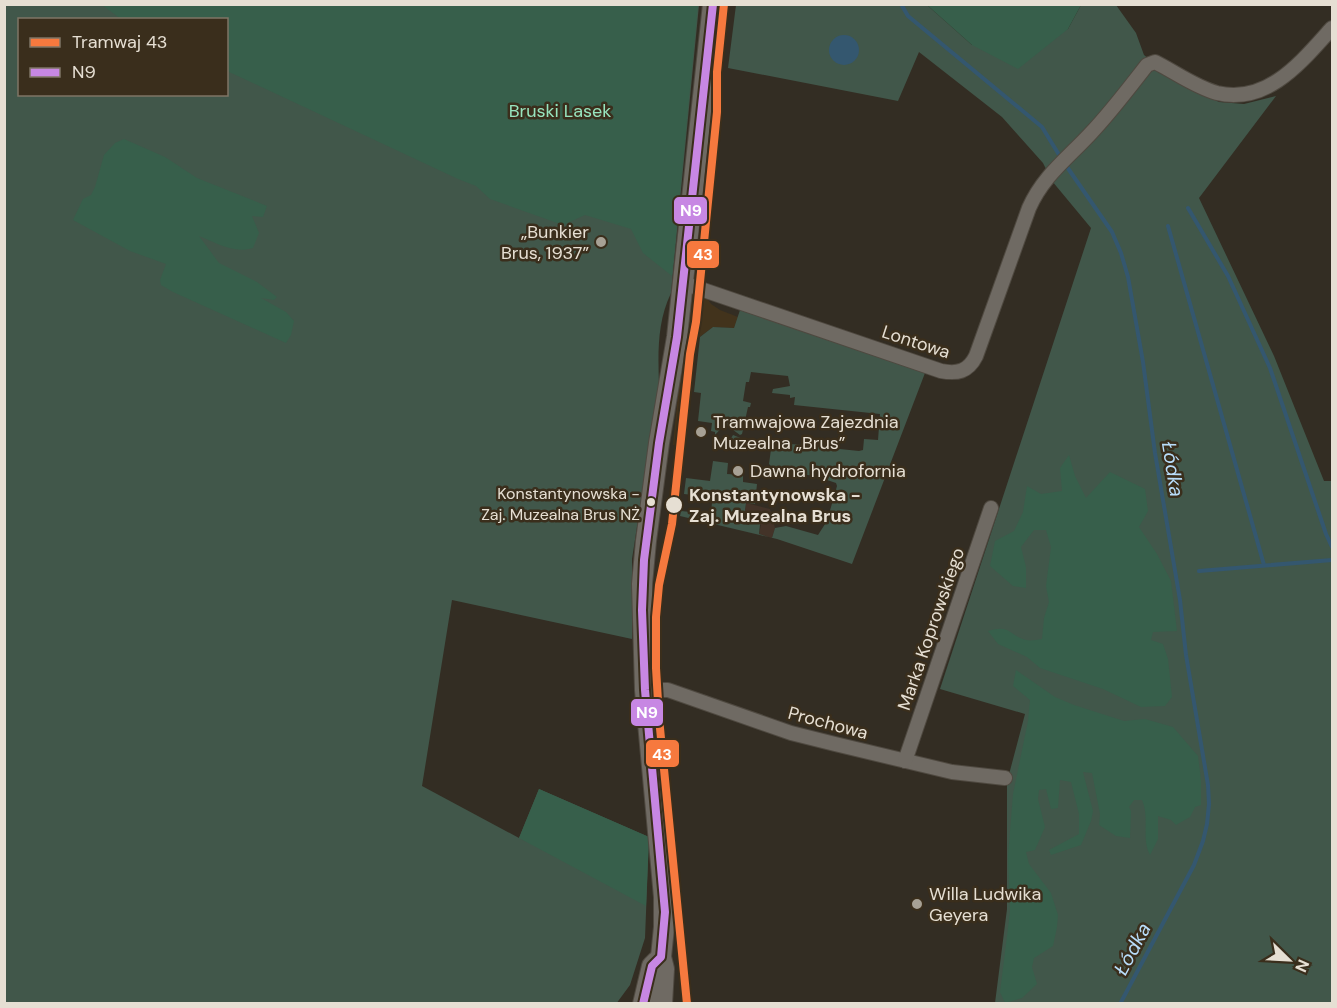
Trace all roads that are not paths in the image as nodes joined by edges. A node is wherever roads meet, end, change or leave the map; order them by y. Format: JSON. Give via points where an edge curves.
{"nodes":[{"id":1,"x":713,"y":4,"type":"edge"},
{"id":2,"x":1332,"y":28,"type":"edge"},
{"id":3,"x":683,"y":283,"type":"junction"},
{"id":4,"x":991,"y":508,"type":"dead end"},
{"id":5,"x":645,"y":690,"type":"junction"},
{"id":6,"x":905,"y":761,"type":"junction"},
{"id":7,"x":1005,"y":778,"type":"dead end"},
{"id":8,"x":661,"y":957,"type":"junction"},
{"id":9,"x":643,"y":1004,"type":"edge"},
{"id":10,"x":662,"y":1004,"type":"edge"}],
"edges":[{"from":1,"to":3,"type":"main road"},
{"from":2,"to":3,"type":"street","name":"Lontowa","via":[[1277,82],[1253,93],[1216,93],[1155,62],[1147,65],[1040,187],[976,356],[960,372],[941,371]]},
{"from":3,"to":5,"type":"main road","via":[[644,560]]},
{"from":4,"to":6,"type":"street","name":"Marka Koprowskiego"},
{"from":5,"to":6,"type":"street","name":"Prochowa","via":[[668,690],[792,733]]},
{"from":5,"to":8,"type":"main road","via":[[664,897]]},
{"from":6,"to":7,"type":"street","name":"Prochowa"},
{"from":8,"to":9,"type":"main road","via":[[652,966]]},
{"from":8,"to":10,"type":"main road"}]}
